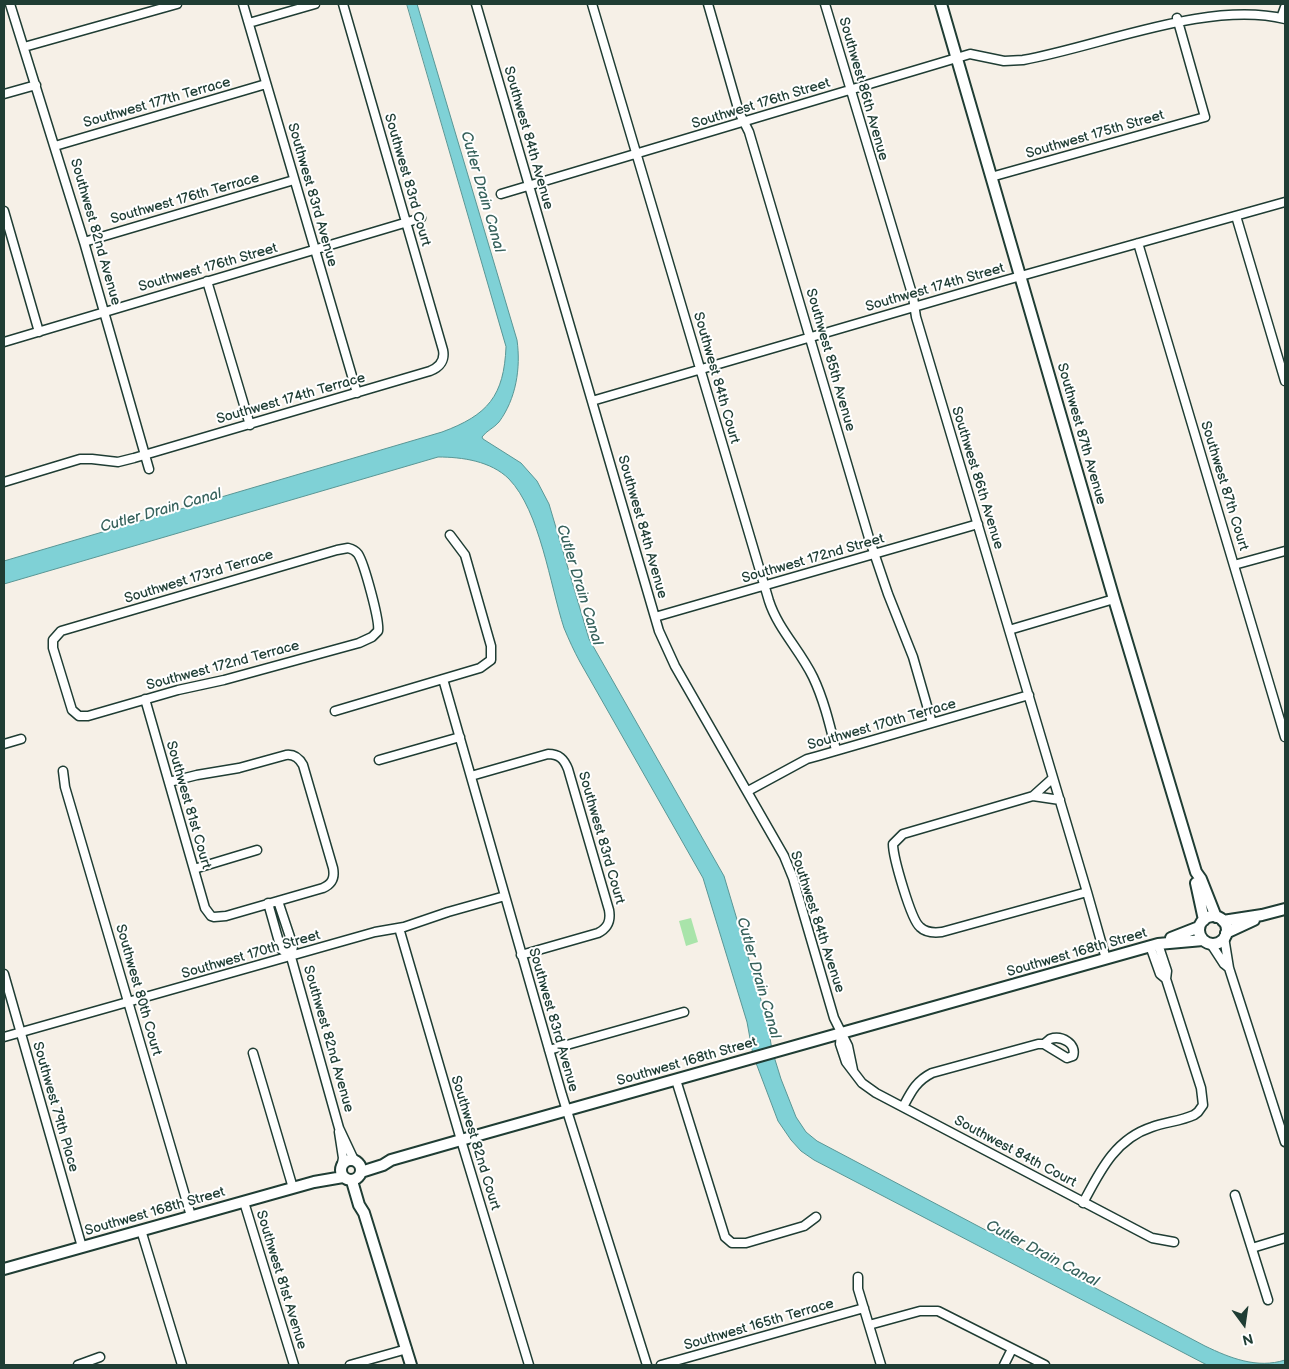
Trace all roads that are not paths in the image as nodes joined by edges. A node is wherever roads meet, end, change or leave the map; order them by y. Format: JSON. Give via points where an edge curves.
{"nodes":[{"id":1,"x":10,"y":4,"type":"edge"},
{"id":2,"x":177,"y":4,"type":"edge"},
{"id":3,"x":243,"y":4,"type":"edge"},
{"id":4,"x":315,"y":4,"type":"edge"},
{"id":5,"x":342,"y":4,"type":"edge"},
{"id":6,"x":476,"y":4,"type":"edge"},
{"id":7,"x":592,"y":4,"type":"edge"},
{"id":8,"x":708,"y":4,"type":"edge"},
{"id":9,"x":825,"y":4,"type":"edge"},
{"id":10,"x":941,"y":4,"type":"edge"},
{"id":11,"x":1285,"y":7,"type":"edge"},
{"id":12,"x":1177,"y":18,"type":"junction"},
{"id":13,"x":1283,"y":18,"type":"edge"},
{"id":14,"x":249,"y":23,"type":"junction"},
{"id":15,"x":24,"y":47,"type":"junction"},
{"id":16,"x":957,"y":57,"type":"junction"},
{"id":17,"x":266,"y":84,"type":"junction"},
{"id":18,"x":36,"y":85,"type":"junction"},
{"id":19,"x":850,"y":90,"type":"junction"},
{"id":20,"x":4,"y":94,"type":"edge"},
{"id":21,"x":744,"y":122,"type":"junction"},
{"id":22,"x":55,"y":146,"type":"junction"},
{"id":23,"x":637,"y":154,"type":"junction"},
{"id":24,"x":991,"y":177,"type":"junction"},
{"id":25,"x":294,"y":180,"type":"junction"},
{"id":26,"x":528,"y":186,"type":"junction"},
{"id":27,"x":501,"y":194,"type":"dead end"},
{"id":28,"x":1285,"y":202,"type":"edge"},
{"id":29,"x":4,"y":212,"type":"edge"},
{"id":30,"x":1236,"y":216,"type":"junction"},
{"id":31,"x":420,"y":218,"type":"dead end"},
{"id":32,"x":406,"y":222,"type":"junction"},
{"id":33,"x":84,"y":242,"type":"junction"},
{"id":34,"x":1138,"y":243,"type":"junction"},
{"id":35,"x":314,"y":250,"type":"junction"},
{"id":36,"x":1020,"y":277,"type":"junction"},
{"id":37,"x":207,"y":281,"type":"junction"},
{"id":38,"x":915,"y":307,"type":"junction"},
{"id":39,"x":104,"y":312,"type":"junction"},
{"id":40,"x":39,"y":332,"type":"junction"},
{"id":41,"x":810,"y":338,"type":"junction"},
{"id":42,"x":4,"y":342,"type":"edge"},
{"id":43,"x":442,"y":364,"type":"joint"},
{"id":44,"x":701,"y":370,"type":"junction"},
{"id":45,"x":1285,"y":381,"type":"edge"},
{"id":46,"x":357,"y":393,"type":"junction"},
{"id":47,"x":592,"y":402,"type":"junction"},
{"id":48,"x":250,"y":425,"type":"junction"},
{"id":49,"x":145,"y":455,"type":"junction"},
{"id":50,"x":150,"y":469,"type":"dead end"},
{"id":51,"x":4,"y":482,"type":"edge"},
{"id":52,"x":978,"y":524,"type":"junction"},
{"id":53,"x":450,"y":535,"type":"dead end"},
{"id":54,"x":352,"y":549,"type":"joint"},
{"id":55,"x":1285,"y":551,"type":"edge"},
{"id":56,"x":875,"y":554,"type":"junction"},
{"id":57,"x":1234,"y":566,"type":"junction"},
{"id":58,"x":765,"y":586,"type":"junction"},
{"id":59,"x":1114,"y":599,"type":"junction"},
{"id":60,"x":655,"y":617,"type":"junction"},
{"id":61,"x":1009,"y":630,"type":"junction"},
{"id":62,"x":443,"y":680,"type":"junction"},
{"id":63,"x":1029,"y":695,"type":"junction"},
{"id":64,"x":145,"y":699,"type":"junction"},
{"id":65,"x":335,"y":711,"type":"dead end"},
{"id":66,"x":75,"y":714,"type":"joint"},
{"id":67,"x":932,"y":723,"type":"junction"},
{"id":68,"x":460,"y":737,"type":"junction"},
{"id":69,"x":1285,"y":737,"type":"edge"},
{"id":70,"x":21,"y":739,"type":"dead end"},
{"id":71,"x":4,"y":744,"type":"edge"},
{"id":72,"x":836,"y":750,"type":"junction"},
{"id":73,"x":379,"y":760,"type":"dead end"},
{"id":74,"x":64,"y":771,"type":"dead end"},
{"id":75,"x":471,"y":776,"type":"junction"},
{"id":76,"x":1053,"y":778,"type":"junction"},
{"id":77,"x":169,"y":782,"type":"junction"},
{"id":78,"x":748,"y":791,"type":"junction"},
{"id":79,"x":1033,"y":796,"type":"junction"},
{"id":80,"x":1060,"y":800,"type":"junction"},
{"id":81,"x":258,"y":850,"type":"dead end"},
{"id":82,"x":194,"y":869,"type":"junction"},
{"id":83,"x":1196,"y":872,"type":"junction"},
{"id":84,"x":1087,"y":892,"type":"junction"},
{"id":85,"x":505,"y":896,"type":"junction"},
{"id":86,"x":278,"y":901,"type":"junction"},
{"id":87,"x":268,"y":904,"type":"junction"},
{"id":88,"x":1285,"y":909,"type":"edge"},
{"id":89,"x":1262,"y":915,"type":"junction"},
{"id":90,"x":1219,"y":919,"type":"junction"},
{"id":91,"x":1201,"y":924,"type":"junction"},
{"id":92,"x":399,"y":928,"type":"junction"},
{"id":93,"x":1225,"y":935,"type":"junction"},
{"id":94,"x":1207,"y":942,"type":"junction"},
{"id":95,"x":1157,"y":944,"type":"junction"},
{"id":96,"x":521,"y":955,"type":"junction"},
{"id":97,"x":290,"y":957,"type":"junction"},
{"id":98,"x":1106,"y":959,"type":"junction"},
{"id":99,"x":1229,"y":968,"type":"junction"},
{"id":100,"x":4,"y":974,"type":"edge"},
{"id":101,"x":128,"y":1002,"type":"junction"},
{"id":102,"x":684,"y":1012,"type":"dead end"},
{"id":103,"x":21,"y":1032,"type":"junction"},
{"id":104,"x":841,"y":1033,"type":"junction"},
{"id":105,"x":4,"y":1038,"type":"edge"},
{"id":106,"x":1044,"y":1044,"type":"dead end"},
{"id":107,"x":549,"y":1050,"type":"junction"},
{"id":108,"x":253,"y":1053,"type":"dead end"},
{"id":109,"x":676,"y":1080,"type":"junction"},
{"id":110,"x":903,"y":1107,"type":"junction"},
{"id":111,"x":567,"y":1110,"type":"junction"},
{"id":112,"x":340,"y":1128,"type":"junction"},
{"id":113,"x":461,"y":1140,"type":"junction"},
{"id":114,"x":1285,"y":1142,"type":"edge"},
{"id":115,"x":351,"y":1171,"type":"junction"},
{"id":116,"x":293,"y":1188,"type":"junction"},
{"id":117,"x":1235,"y":1194,"type":"dead end"},
{"id":118,"x":244,"y":1202,"type":"junction"},
{"id":119,"x":1083,"y":1203,"type":"junction"},
{"id":120,"x":191,"y":1216,"type":"junction"},
{"id":121,"x":816,"y":1217,"type":"dead end"},
{"id":122,"x":141,"y":1230,"type":"junction"},
{"id":123,"x":1285,"y":1238,"type":"edge"},
{"id":124,"x":1174,"y":1242,"type":"dead end"},
{"id":125,"x":82,"y":1247,"type":"junction"},
{"id":126,"x":1252,"y":1248,"type":"junction"},
{"id":127,"x":4,"y":1269,"type":"edge"},
{"id":128,"x":858,"y":1278,"type":"dead end"},
{"id":129,"x":1268,"y":1300,"type":"dead end"},
{"id":130,"x":864,"y":1308,"type":"junction"},
{"id":131,"x":869,"y":1326,"type":"junction"},
{"id":132,"x":1012,"y":1348,"type":"junction"},
{"id":133,"x":407,"y":1349,"type":"junction"},
{"id":134,"x":100,"y":1357,"type":"dead end"},
{"id":135,"x":78,"y":1365,"type":"edge"},
{"id":136,"x":182,"y":1365,"type":"edge"},
{"id":137,"x":294,"y":1365,"type":"edge"},
{"id":138,"x":350,"y":1365,"type":"edge"},
{"id":139,"x":412,"y":1365,"type":"edge"},
{"id":140,"x":530,"y":1365,"type":"edge"},
{"id":141,"x":647,"y":1365,"type":"edge"},
{"id":142,"x":661,"y":1365,"type":"edge"},
{"id":143,"x":881,"y":1365,"type":"edge"},
{"id":144,"x":1004,"y":1365,"type":"edge"},
{"id":145,"x":1045,"y":1365,"type":"edge"}],
"edges":[{"from":1,"to":15,"type":"street","name":"Southwest 82nd Avenue"},
{"from":2,"to":15,"type":"street"},
{"from":3,"to":14,"type":"street","name":"Southwest 83rd Avenue"},
{"from":4,"to":14,"type":"street"},
{"from":5,"to":32,"type":"street","name":"Southwest 83rd Court"},
{"from":6,"to":26,"type":"street","name":"Southwest 84th Avenue"},
{"from":7,"to":23,"type":"street","name":"Southwest 84th Court"},
{"from":8,"to":21,"type":"street","name":"Southwest 85th Avenue"},
{"from":9,"to":19,"type":"street","name":"Southwest 86th Avenue"},
{"from":10,"to":16,"type":"street","name":"Southwest 87th Avenue"},
{"from":11,"to":13,"type":"street","name":"Southwest 176th Street"},
{"from":12,"to":13,"type":"street","name":"Southwest 176th Street","via":[[1228,10]]},
{"from":12,"to":16,"type":"street","name":"Southwest 176th Street","via":[[1032,59],[1004,61],[970,54]]},
{"from":12,"to":24,"type":"street","name":"Southwest 175th Street","via":[[1205,117]]},
{"from":14,"to":17,"type":"street","name":"Southwest 83rd Avenue"},
{"from":15,"to":18,"type":"street","name":"Southwest 82nd Avenue"},
{"from":16,"to":19,"type":"street","name":"Southwest 176th Street"},
{"from":16,"to":24,"type":"street","name":"Southwest 87th Avenue"},
{"from":17,"to":22,"type":"street","name":"Southwest 177th Terrace"},
{"from":17,"to":25,"type":"street","name":"Southwest 83rd Avenue"},
{"from":18,"to":20,"type":"street"},
{"from":18,"to":22,"type":"street","name":"Southwest 82nd Avenue"},
{"from":19,"to":21,"type":"street","name":"Southwest 176th Street"},
{"from":19,"to":38,"type":"street","name":"Southwest 86th Avenue"},
{"from":21,"to":23,"type":"street","name":"Southwest 176th Street"},
{"from":21,"to":41,"type":"street","name":"Southwest 85th Avenue"},
{"from":22,"to":33,"type":"street","name":"Southwest 82nd Avenue"},
{"from":23,"to":26,"type":"street","name":"Southwest 176th Street"},
{"from":23,"to":44,"type":"street","name":"Southwest 84th Court"},
{"from":24,"to":36,"type":"street","name":"Southwest 87th Avenue"},
{"from":25,"to":33,"type":"street","name":"Southwest 176th Terrace"},
{"from":25,"to":35,"type":"street","name":"Southwest 83rd Avenue"},
{"from":26,"to":27,"type":"street","name":"Southwest 176th Street"},
{"from":26,"to":47,"type":"street","name":"Southwest 84th Avenue"},
{"from":28,"to":30,"type":"street","name":"Southwest 174th Street"},
{"from":29,"to":40,"type":"street"},
{"from":30,"to":34,"type":"street","name":"Southwest 174th Street"},
{"from":30,"to":45,"type":"street"},
{"from":31,"to":32,"type":"street","name":"Southwest 176th Street"},
{"from":32,"to":35,"type":"street","name":"Southwest 176th Street"},
{"from":32,"to":43,"type":"street","name":"Southwest 83rd Court","via":[[443,350]]},
{"from":33,"to":39,"type":"street","name":"Southwest 82nd Avenue"},
{"from":34,"to":36,"type":"street","name":"Southwest 174th Street"},
{"from":34,"to":57,"type":"street","name":"Southwest 87th Court"},
{"from":35,"to":37,"type":"street","name":"Southwest 176th Street"},
{"from":35,"to":46,"type":"street","name":"Southwest 83rd Avenue"},
{"from":36,"to":38,"type":"street","name":"Southwest 174th Street"},
{"from":36,"to":59,"type":"street","name":"Southwest 87th Avenue"},
{"from":37,"to":39,"type":"street","name":"Southwest 176th Street"},
{"from":37,"to":48,"type":"street"},
{"from":38,"to":41,"type":"street","name":"Southwest 174th Street"},
{"from":38,"to":52,"type":"street","name":"Southwest 86th Avenue"},
{"from":39,"to":40,"type":"street","name":"Southwest 176th Street"},
{"from":39,"to":49,"type":"street","name":"Southwest 82nd Avenue"},
{"from":40,"to":42,"type":"street","name":"Southwest 176th Street"},
{"from":41,"to":44,"type":"street","name":"Southwest 174th Street"},
{"from":41,"to":56,"type":"street","name":"Southwest 85th Avenue"},
{"from":43,"to":46,"type":"street","name":"Southwest 174th Terrace","via":[[430,371]]},
{"from":44,"to":47,"type":"street","name":"Southwest 174th Street"},
{"from":44,"to":58,"type":"street","name":"Southwest 84th Court"},
{"from":46,"to":48,"type":"street","name":"Southwest 174th Terrace"},
{"from":47,"to":60,"type":"street","name":"Southwest 84th Avenue"},
{"from":48,"to":49,"type":"street","name":"Southwest 174th Terrace"},
{"from":49,"to":50,"type":"street","name":"Southwest 82nd Avenue"},
{"from":49,"to":51,"type":"street","via":[[118,462],[80,459]]},
{"from":52,"to":56,"type":"street","name":"Southwest 172nd Street"},
{"from":52,"to":61,"type":"street","name":"Southwest 86th Avenue"},
{"from":53,"to":62,"type":"street","via":[[465,555],[492,646],[491,660],[480,668]]},
{"from":54,"to":64,"type":"street","name":"Southwest 172nd Terrace","via":[[358,553],[362,563],[376,610],[379,625],[376,634],[359,643]]},
{"from":54,"to":66,"type":"street","name":"Southwest 173rd Terrace","via":[[336,550],[65,630],[55,637],[53,648]]},
{"from":55,"to":57,"type":"street"},
{"from":56,"to":58,"type":"street","name":"Southwest 172nd Street"},
{"from":56,"to":67,"type":"street","name":"Southwest 85th Avenue","via":[[913,658]]},
{"from":57,"to":69,"type":"street","name":"Southwest 87th Court"},
{"from":58,"to":60,"type":"street","name":"Southwest 172nd Street"},
{"from":58,"to":72,"type":"street","name":"Southwest 84th Court","via":[[778,623],[817,686]]},
{"from":59,"to":61,"type":"street"},
{"from":59,"to":83,"type":"street","name":"Southwest 87th Avenue"},
{"from":60,"to":78,"type":"street","name":"Southwest 84th Avenue","via":[[672,659]]},
{"from":61,"to":63,"type":"street","name":"Southwest 86th Avenue"},
{"from":62,"to":65,"type":"street"},
{"from":62,"to":68,"type":"street","name":"Southwest 83rd Avenue"},
{"from":63,"to":67,"type":"street","name":"Southwest 170th Terrace"},
{"from":63,"to":76,"type":"street","name":"Southwest 86th Avenue"},
{"from":64,"to":66,"type":"street","name":"Southwest 172nd Terrace","via":[[88,716]]},
{"from":64,"to":77,"type":"street","name":"Southwest 81st Court"},
{"from":67,"to":72,"type":"street","name":"Southwest 170th Terrace"},
{"from":68,"to":73,"type":"street"},
{"from":68,"to":75,"type":"street","name":"Southwest 83rd Avenue"},
{"from":70,"to":71,"type":"street"},
{"from":72,"to":78,"type":"street","name":"Southwest 170th Terrace","via":[[806,759]]},
{"from":74,"to":101,"type":"street","name":"Southwest 80th Court","via":[[65,786]]},
{"from":75,"to":85,"type":"street","name":"Southwest 83rd Avenue"},
{"from":75,"to":96,"type":"street","name":"Southwest 83rd Court","via":[[542,756],[552,754],[560,757],[568,769],[609,910],[610,920],[606,927],[592,935]]},
{"from":76,"to":79,"type":"street"},
{"from":76,"to":80,"type":"street","name":"Southwest 86th Avenue"},
{"from":77,"to":82,"type":"street","name":"Southwest 81st Court"},
{"from":77,"to":86,"type":"street","via":[[290,754],[296,757],[303,765],[333,868],[333,880],[322,888]]},
{"from":78,"to":104,"type":"street","name":"Southwest 84th Avenue","via":[[788,865]]},
{"from":79,"to":80,"type":"street"},
{"from":79,"to":84,"type":"street","via":[[922,827],[903,834],[895,841],[893,850],[913,919],[922,930],[942,932]]},
{"from":80,"to":84,"type":"street","name":"Southwest 86th Avenue"},
{"from":81,"to":82,"type":"street"},
{"from":82,"to":87,"type":"street","name":"Southwest 81st Court","via":[[205,908],[211,916],[218,918]]},
{"from":83,"to":90,"type":"street","name":"Southwest 87th Avenue"},
{"from":83,"to":91,"type":"street","name":"Southwest 87th Avenue"},
{"from":84,"to":98,"type":"street","name":"Southwest 86th Avenue"},
{"from":85,"to":92,"type":"street","name":"Southwest 170th Street"},
{"from":85,"to":96,"type":"street","name":"Southwest 83rd Avenue"},
{"from":86,"to":87,"type":"street"},
{"from":86,"to":97,"type":"street","name":"Southwest 82nd Avenue","via":[[293,946]]},
{"from":87,"to":97,"type":"street","name":"Southwest 82nd Avenue","via":[[281,950]]},
{"from":88,"to":89,"type":"street"},
{"from":89,"to":90,"type":"street"},
{"from":89,"to":93,"type":"street"},
{"from":90,"to":91,"type":"street"},
{"from":90,"to":93,"type":"street","via":[[1226,926]]},
{"from":91,"to":94,"type":"street","via":[[1200,936]]},
{"from":91,"to":95,"type":"street","name":"Southwest 168th Street"},
{"from":92,"to":97,"type":"street","name":"Southwest 170th Street"},
{"from":92,"to":113,"type":"street","name":"Southwest 82nd Court"},
{"from":93,"to":94,"type":"street","via":[[1219,942]]},
{"from":93,"to":99,"type":"street"},
{"from":94,"to":95,"type":"street","name":"Southwest 168th Street"},
{"from":94,"to":99,"type":"street"},
{"from":95,"to":98,"type":"street","name":"Southwest 168th Street"},
{"from":95,"to":119,"type":"street","via":[[1160,974],[1166,979],[1203,1105],[1194,1115],[1150,1127],[1126,1140],[1111,1154]]},
{"from":96,"to":107,"type":"street","name":"Southwest 83rd Avenue"},
{"from":97,"to":101,"type":"street","name":"Southwest 170th Street"},
{"from":97,"to":112,"type":"street","name":"Southwest 82nd Avenue"},
{"from":98,"to":104,"type":"street","name":"Southwest 168th Street"},
{"from":99,"to":114,"type":"street"},
{"from":100,"to":103,"type":"street","name":"Southwest 79th Place"},
{"from":101,"to":103,"type":"street","name":"Southwest 170th Street"},
{"from":101,"to":120,"type":"street","name":"Southwest 80th Court"},
{"from":102,"to":107,"type":"street"},
{"from":103,"to":105,"type":"street","name":"Southwest 170th Street"},
{"from":103,"to":125,"type":"street","name":"Southwest 79th Place"},
{"from":104,"to":109,"type":"street","name":"Southwest 168th Street"},
{"from":104,"to":110,"type":"street","name":"Southwest 84th Court","via":[[848,1046],[853,1070],[868,1088]]},
{"from":106,"to":110,"type":"street","via":[[925,1077],[914,1086]]},
{"from":107,"to":111,"type":"street","name":"Southwest 83rd Avenue"},
{"from":108,"to":116,"type":"street"},
{"from":109,"to":111,"type":"street","name":"Southwest 168th Street"},
{"from":109,"to":121,"type":"street","via":[[722,1233],[728,1240],[746,1243],[804,1226]]},
{"from":110,"to":119,"type":"street","name":"Southwest 84th Court"},
{"from":111,"to":113,"type":"street","name":"Southwest 168th Street"},
{"from":111,"to":141,"type":"street","name":"Southwest 83rd Avenue"},
{"from":112,"to":115,"type":"street","name":"Southwest 82nd Avenue"},
{"from":112,"to":115,"type":"street","name":"Southwest 82nd Avenue","via":[[343,1158]]},
{"from":113,"to":115,"type":"street","name":"Southwest 168th Street","via":[[391,1160],[384,1165]]},
{"from":113,"to":140,"type":"street","name":"Southwest 82nd Court"},
{"from":115,"to":116,"type":"street","name":"Southwest 168th Street"},
{"from":115,"to":133,"type":"street","name":"Southwest 82nd Avenue","via":[[359,1205],[364,1212]]},
{"from":116,"to":118,"type":"street","name":"Southwest 168th Street"},
{"from":117,"to":126,"type":"street"},
{"from":118,"to":120,"type":"street","name":"Southwest 168th Street"},
{"from":118,"to":137,"type":"street","name":"Southwest 81st Avenue"},
{"from":119,"to":124,"type":"street","name":"Southwest 84th Court","via":[[1152,1238]]},
{"from":120,"to":122,"type":"street","name":"Southwest 168th Street"},
{"from":122,"to":125,"type":"street","name":"Southwest 168th Street"},
{"from":122,"to":136,"type":"street"},
{"from":123,"to":126,"type":"street"},
{"from":125,"to":127,"type":"street","name":"Southwest 168th Street"},
{"from":126,"to":129,"type":"street"},
{"from":128,"to":130,"type":"street"},
{"from":130,"to":131,"type":"street"},
{"from":130,"to":142,"type":"street","name":"Southwest 165th Terrace"},
{"from":131,"to":132,"type":"street","via":[[933,1310],[944,1312]]},
{"from":131,"to":143,"type":"street"},
{"from":132,"to":144,"type":"street"},
{"from":132,"to":145,"type":"street"},
{"from":133,"to":138,"type":"street"},
{"from":133,"to":139,"type":"street","name":"Southwest 82nd Avenue"},
{"from":134,"to":135,"type":"street"}]}
